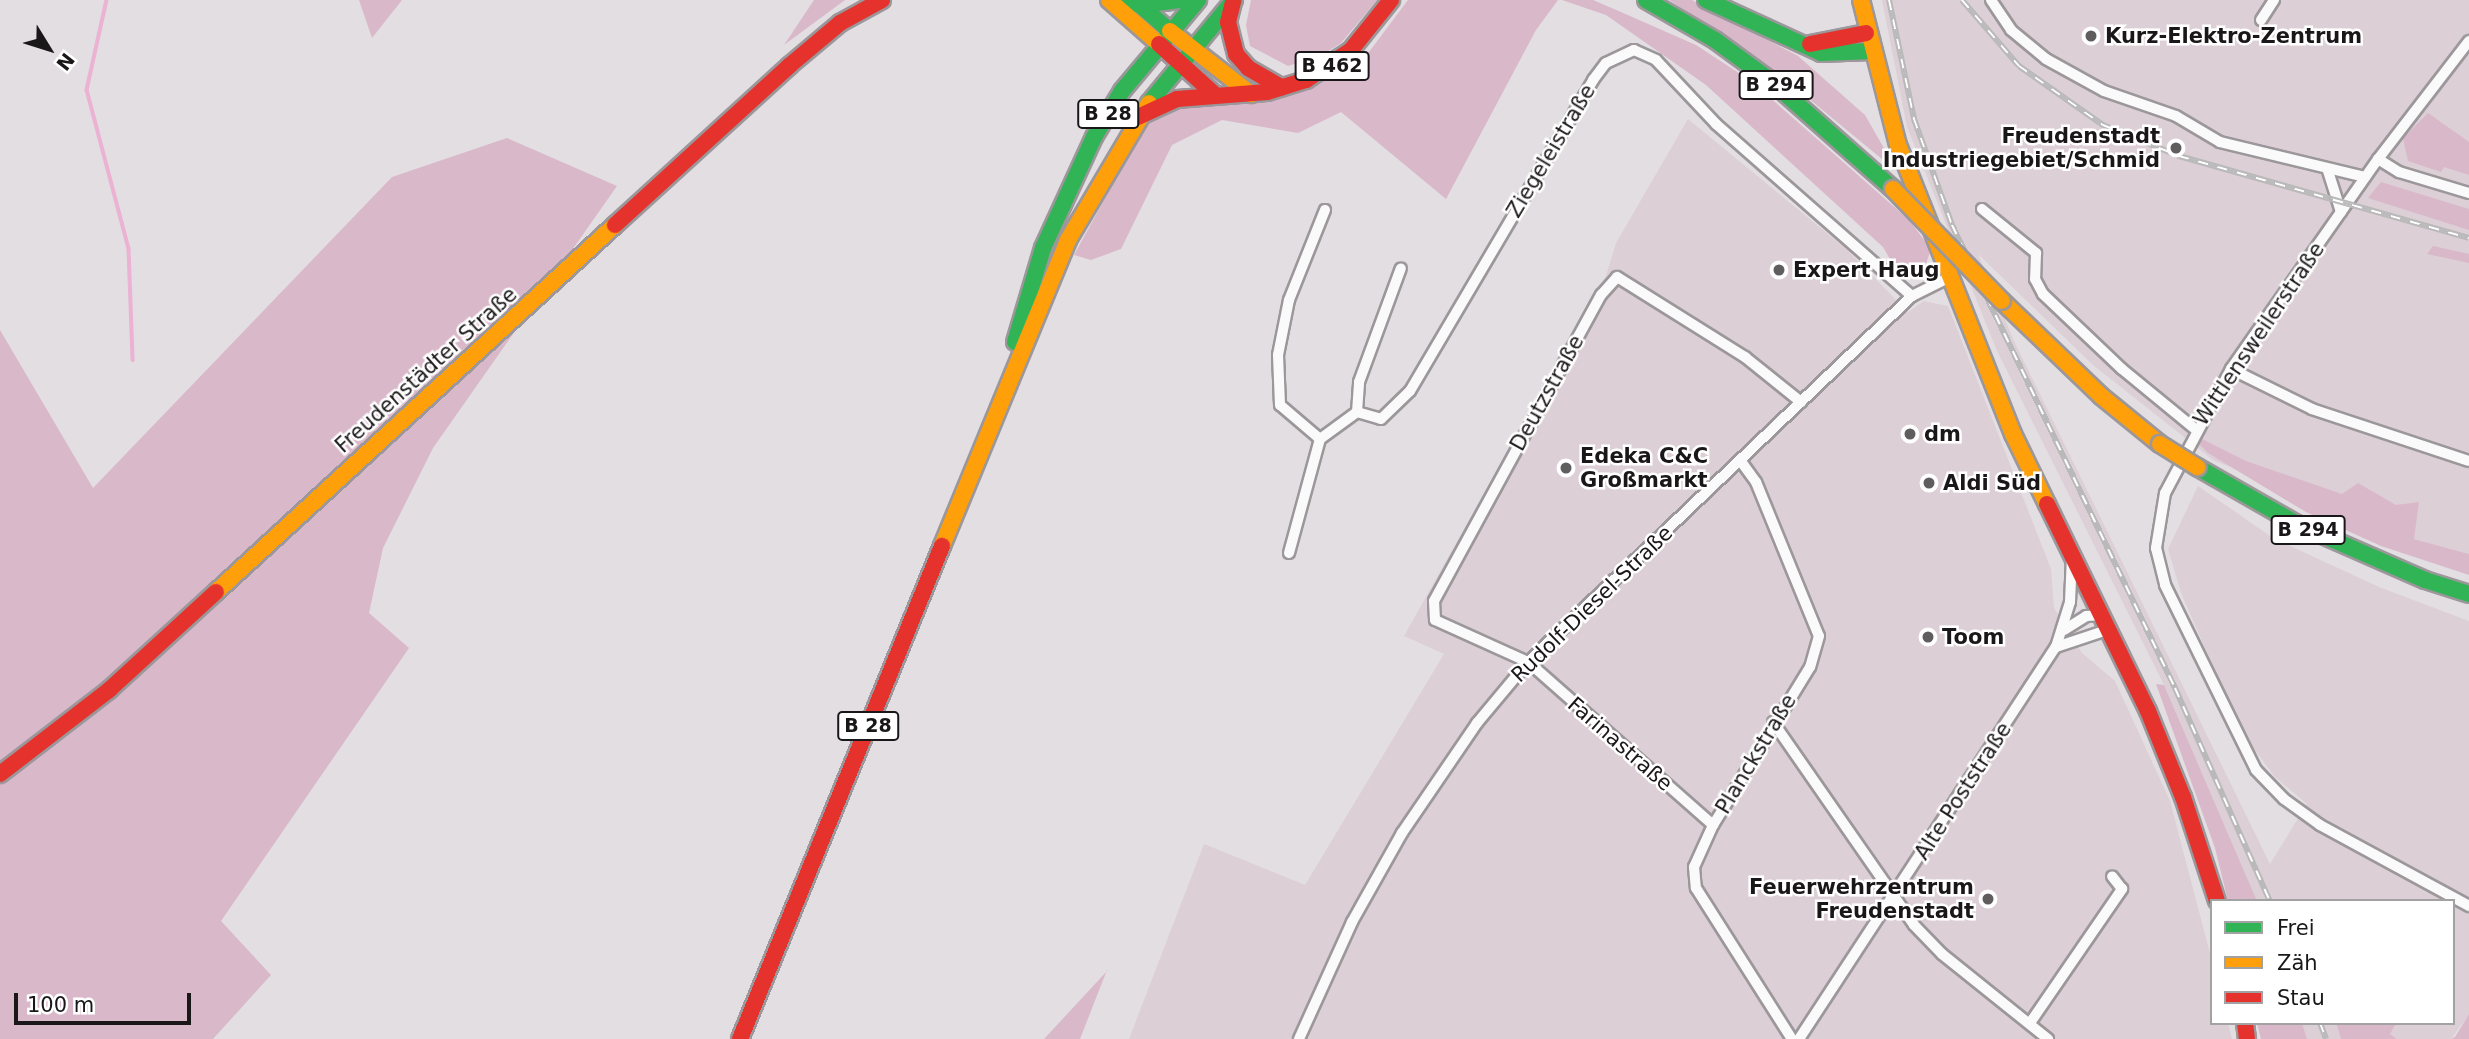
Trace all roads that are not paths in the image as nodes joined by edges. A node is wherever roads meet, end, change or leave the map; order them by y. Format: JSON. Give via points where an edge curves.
{"nodes":[{"id":1,"x":881,"y":0,"type":"edge"},
{"id":2,"x":1109,"y":0,"type":"edge"},
{"id":3,"x":1123,"y":0,"type":"edge"},
{"id":4,"x":1180,"y":0,"type":"edge"},
{"id":5,"x":1198,"y":0,"type":"edge"},
{"id":6,"x":1233,"y":0,"type":"edge"},
{"id":7,"x":1391,"y":0,"type":"edge"},
{"id":8,"x":1646,"y":0,"type":"edge"},
{"id":9,"x":1706,"y":0,"type":"edge"},
{"id":10,"x":1861,"y":0,"type":"edge"},
{"id":11,"x":1991,"y":0,"type":"edge"},
{"id":12,"x":2274,"y":0,"type":"edge"},
{"id":13,"x":1140,"y":5,"type":"junction"},
{"id":14,"x":2261,"y":20,"type":"dead end"},
{"id":15,"x":1170,"y":31,"type":"junction"},
{"id":16,"x":1866,"y":33,"type":"junction"},
{"id":17,"x":2469,"y":41,"type":"edge"},
{"id":18,"x":1159,"y":44,"type":"junction"},
{"id":19,"x":1802,"y":45,"type":"junction"},
{"id":20,"x":1189,"y":49,"type":"junction"},
{"id":21,"x":1871,"y":51,"type":"junction"},
{"id":22,"x":1178,"y":62,"type":"junction"},
{"id":23,"x":1282,"y":88,"type":"junction"},
{"id":24,"x":1213,"y":93,"type":"junction"},
{"id":25,"x":1251,"y":94,"type":"junction"},
{"id":26,"x":1136,"y":118,"type":"junction"},
{"id":27,"x":2378,"y":159,"type":"junction"},
{"id":28,"x":2328,"y":171,"type":"junction"},
{"id":29,"x":2365,"y":177,"type":"junction"},
{"id":30,"x":2469,"y":193,"type":"edge"},
{"id":31,"x":1325,"y":209,"type":"dead end"},
{"id":32,"x":1982,"y":209,"type":"dead end"},
{"id":33,"x":2341,"y":212,"type":"junction"},
{"id":34,"x":1401,"y":268,"type":"dead end"},
{"id":35,"x":1950,"y":277,"type":"junction"},
{"id":36,"x":1912,"y":296,"type":"junction"},
{"id":37,"x":2231,"y":369,"type":"junction"},
{"id":38,"x":1801,"y":402,"type":"junction"},
{"id":39,"x":1357,"y":412,"type":"junction"},
{"id":40,"x":995,"y":413,"type":"junction"},
{"id":41,"x":2196,"y":429,"type":"junction"},
{"id":42,"x":1320,"y":439,"type":"junction"},
{"id":43,"x":1740,"y":460,"type":"junction"},
{"id":44,"x":2469,"y":461,"type":"edge"},
{"id":45,"x":1289,"y":553,"type":"dead end"},
{"id":46,"x":2072,"y":554,"type":"junction"},
{"id":47,"x":2469,"y":594,"type":"edge"},
{"id":48,"x":2107,"y":622,"type":"junction"},
{"id":49,"x":2064,"y":630,"type":"junction"},
{"id":50,"x":2056,"y":647,"type":"junction"},
{"id":51,"x":1528,"y":662,"type":"junction"},
{"id":52,"x":1773,"y":722,"type":"junction"},
{"id":53,"x":0,"y":775,"type":"edge"},
{"id":54,"x":1713,"y":825,"type":"junction"},
{"id":55,"x":2112,"y":876,"type":"dead end"},
{"id":56,"x":2216,"y":899,"type":"edge"},
{"id":57,"x":1893,"y":900,"type":"junction"},
{"id":58,"x":2469,"y":906,"type":"edge"},
{"id":59,"x":2030,"y":1023,"type":"junction"},
{"id":60,"x":740,"y":1039,"type":"edge"},
{"id":61,"x":1299,"y":1039,"type":"edge"},
{"id":62,"x":1792,"y":1039,"type":"edge"},
{"id":63,"x":1799,"y":1039,"type":"edge"},
{"id":64,"x":2048,"y":1039,"type":"edge"}],
"edges":[{"from":1,"to":53,"type":"main road","name":"Freudenstädter Straße","via":[[840,23],[789,66],[109,690]]},
{"from":2,"to":18,"type":"main road"},
{"from":3,"to":13,"type":"main road"},
{"from":4,"to":13,"type":"main road"},
{"from":5,"to":15,"type":"main road","number":"B 28"},
{"from":6,"to":20,"type":"main road","number":"B 28"},
{"from":6,"to":23,"type":"main road","via":[[1228,22],[1236,54],[1248,68]]},
{"from":7,"to":23,"type":"main road","number":"B 462","via":[[1371,30],[1332,66]]},
{"from":8,"to":47,"type":"main road","number":"B 294","bridge":true,"via":[[1715,40],[1771,81],[1893,188],[2101,396],[2160,444],[2297,524],[2425,580]]},
{"from":9,"to":19,"type":"main road"},
{"from":10,"to":16,"type":"main road"},
{"from":11,"to":28,"type":"street","via":[[2011,30],[2046,59],[2104,91],[2176,116],[2220,142]]},
{"from":12,"to":14,"type":"street"},
{"from":13,"to":15,"type":"main road"},
{"from":15,"to":18,"type":"main road","number":"B 28"},
{"from":15,"to":20,"type":"main road"},
{"from":16,"to":19,"type":"main road"},
{"from":16,"to":21,"type":"main road"},
{"from":17,"to":27,"type":"street","name":"Wittlensweilerstraße"},
{"from":18,"to":22,"type":"main road"},
{"from":18,"to":40,"type":"main road","number":"B 28","via":[[1094,137],[1056,217]]},
{"from":19,"to":21,"type":"main road","via":[[1834,55]]},
{"from":20,"to":22,"type":"main road","number":"B 28"},
{"from":20,"to":25,"type":"main road"},
{"from":21,"to":35,"type":"main road","via":[[1898,145]]},
{"from":22,"to":24,"type":"main road"},
{"from":22,"to":26,"type":"main road","number":"B 28"},
{"from":23,"to":25,"type":"main road","number":"B 462"},
{"from":24,"to":25,"type":"main road","number":"B 462"},
{"from":24,"to":26,"type":"main road","via":[[1177,99]]},
{"from":26,"to":40,"type":"main road","number":"B 28","via":[[1068,240]]},
{"from":27,"to":29,"type":"street","name":"Wittlensweilerstraße"},
{"from":27,"to":30,"type":"street","via":[[2399,172]]},
{"from":28,"to":29,"type":"street"},
{"from":28,"to":33,"type":"street"},
{"from":29,"to":33,"type":"street","name":"Wittlensweilerstraße"},
{"from":31,"to":42,"type":"street","via":[[1289,300],[1278,355],[1280,405]]},
{"from":32,"to":41,"type":"street","via":[[2036,253],[2035,279],[2043,295],[2122,369]]},
{"from":33,"to":37,"type":"street","name":"Wittlensweilerstraße"},
{"from":34,"to":39,"type":"street","via":[[1359,382]]},
{"from":35,"to":36,"type":"street","name":"Rudolf-Diesel-Straße"},
{"from":35,"to":46,"type":"main road","via":[[2013,434]]},
{"from":36,"to":38,"type":"street","name":"Rudolf-Diesel-Straße"},
{"from":36,"to":39,"type":"street","name":"Ziegeleistraße","via":[[1716,124],[1656,60],[1634,50],[1606,63],[1593,80],[1410,391],[1381,419]]},
{"from":37,"to":41,"type":"street","name":"Wittlensweilerstraße"},
{"from":37,"to":44,"type":"street","via":[[2312,409]]},
{"from":38,"to":43,"type":"street","name":"Rudolf-Diesel-Straße"},
{"from":38,"to":51,"type":"street","name":"Deutzstraße","via":[[1745,357],[1617,277],[1601,295],[1434,601],[1435,620]]},
{"from":39,"to":42,"type":"street"},
{"from":40,"to":60,"type":"main road","number":"B 28"},
{"from":41,"to":58,"type":"street","name":"Wittlensweilerstraße","via":[[2159,511],[2156,548],[2165,585],[2256,771],[2320,825]]},
{"from":42,"to":45,"type":"street"},
{"from":43,"to":51,"type":"street","name":"Rudolf-Diesel-Straße"},
{"from":43,"to":52,"type":"street","name":"Planckstraße","via":[[1756,482],[1819,636],[1810,667]]},
{"from":46,"to":48,"type":"main road"},
{"from":46,"to":49,"type":"street","name":"Alte Poststraße"},
{"from":48,"to":49,"type":"street","via":[[2086,616]]},
{"from":48,"to":50,"type":"street"},
{"from":48,"to":56,"type":"main road","via":[[2183,797]]},
{"from":49,"to":50,"type":"street","name":"Alte Poststraße"},
{"from":50,"to":57,"type":"street","name":"Alte Poststraße"},
{"from":51,"to":54,"type":"street","name":"Farinastraße"},
{"from":51,"to":61,"type":"street","name":"Rudolf-Diesel-Straße","via":[[1477,723],[1402,833],[1352,922]]},
{"from":52,"to":54,"type":"street","name":"Planckstraße"},
{"from":52,"to":57,"type":"street"},
{"from":54,"to":62,"type":"street","name":"Planckstraße","via":[[1694,867],[1696,888]]},
{"from":55,"to":59,"type":"street","via":[[2122,889]]},
{"from":57,"to":59,"type":"street","via":[[1942,954]]},
{"from":57,"to":63,"type":"street","name":"Alte Poststraße"},
{"from":59,"to":64,"type":"street"}]}
